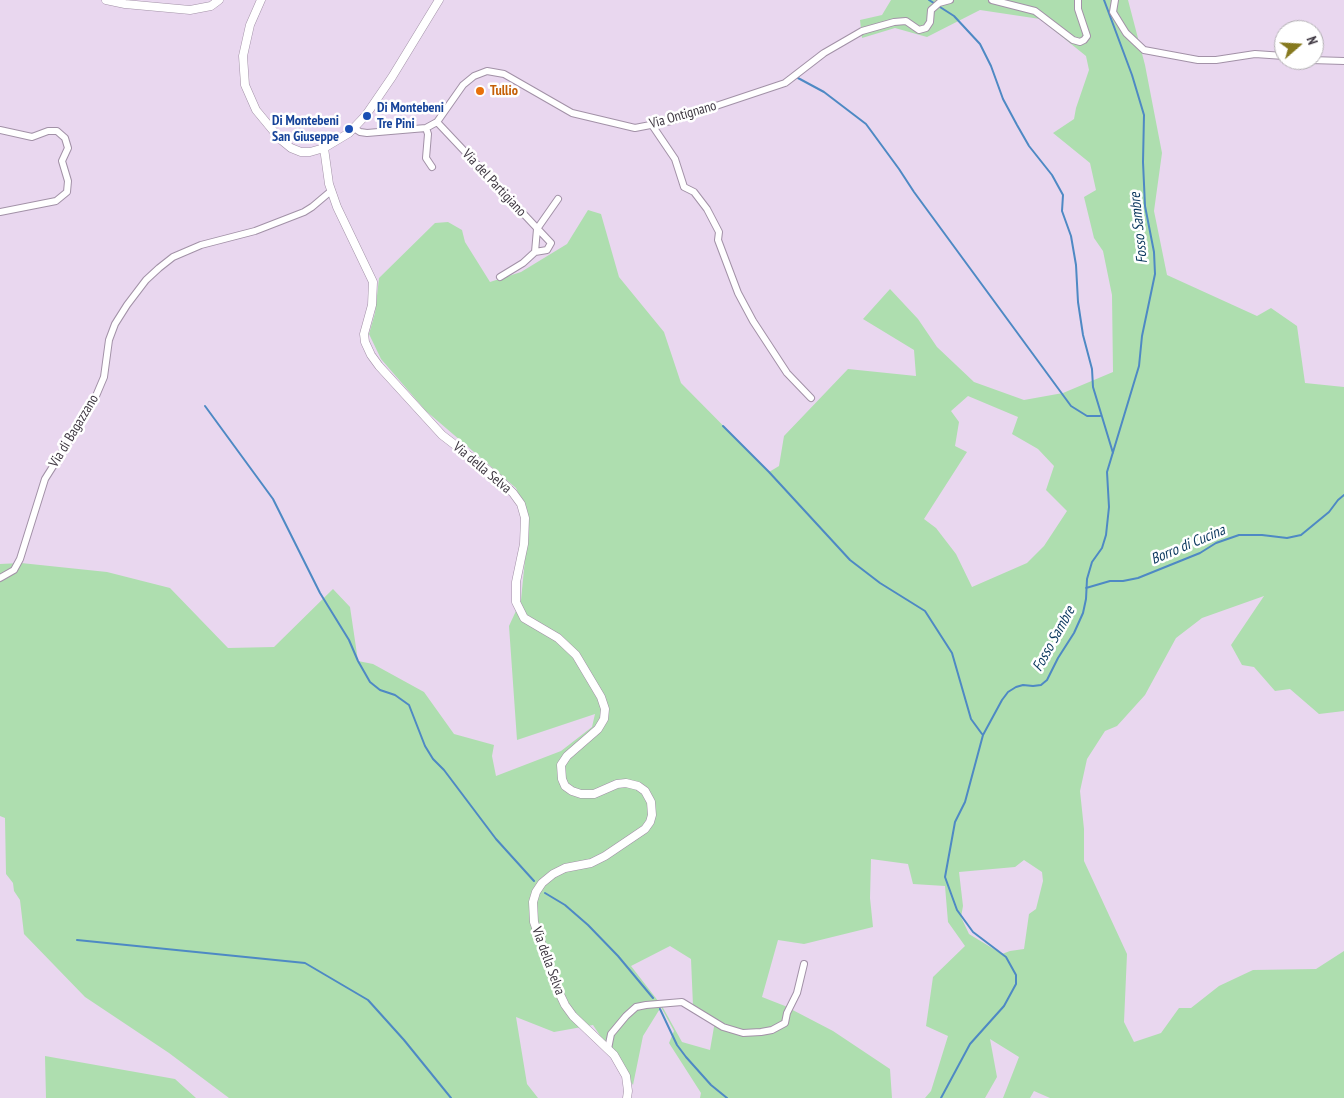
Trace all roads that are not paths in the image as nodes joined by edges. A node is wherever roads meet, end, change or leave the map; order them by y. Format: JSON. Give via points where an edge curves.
{"nodes":[{"id":1,"x":106,"y":0,"type":"edge"},
{"id":2,"x":219,"y":0,"type":"edge"},
{"id":3,"x":261,"y":0,"type":"edge"},
{"id":4,"x":439,"y":0,"type":"edge"},
{"id":5,"x":950,"y":0,"type":"edge"},
{"id":6,"x":992,"y":0,"type":"edge"},
{"id":7,"x":1078,"y":0,"type":"edge"},
{"id":8,"x":1115,"y":0,"type":"edge"},
{"id":9,"x":1274,"y":55,"type":"edge"},
{"id":10,"x":1324,"y":60,"type":"edge"},
{"id":11,"x":1344,"y":60,"type":"edge"},
{"id":12,"x":437,"y":122,"type":"junction"},
{"id":13,"x":652,"y":125,"type":"junction"},
{"id":14,"x":354,"y":128,"type":"junction"},
{"id":15,"x":426,"y":128,"type":"junction"},
{"id":16,"x":0,"y":130,"type":"edge"},
{"id":17,"x":324,"y":148,"type":"junction"},
{"id":18,"x":432,"y":167,"type":"dead end"},
{"id":19,"x":331,"y":191,"type":"junction"},
{"id":20,"x":558,"y":199,"type":"dead end"},
{"id":21,"x":0,"y":212,"type":"edge"},
{"id":22,"x":537,"y":229,"type":"junction"},
{"id":23,"x":535,"y":252,"type":"junction"},
{"id":24,"x":500,"y":277,"type":"dead end"},
{"id":25,"x":811,"y":398,"type":"dead end"},
{"id":26,"x":0,"y":578,"type":"edge"},
{"id":27,"x":804,"y":964,"type":"dead end"},
{"id":28,"x":608,"y":1049,"type":"junction"},
{"id":29,"x":627,"y":1098,"type":"edge"}],
"edges":[{"from":1,"to":2,"type":"street","via":[[190,10],[211,6]]},
{"from":3,"to":17,"type":"street","via":[[250,25],[243,56],[245,85],[256,110],[291,148],[310,152]]},
{"from":4,"to":14,"type":"street","via":[[384,88]]},
{"from":5,"to":13,"type":"street","name":"Via Ontignano","via":[[939,2],[931,10],[926,28],[919,30],[906,21],[862,31],[824,53],[785,83]]},
{"from":6,"to":7,"type":"street","via":[[1035,11],[1080,42],[1087,36]]},
{"from":8,"to":9,"type":"street","via":[[1113,12],[1126,33],[1144,50],[1198,60]]},
{"from":10,"to":11,"type":"street"},
{"from":12,"to":13,"type":"street","name":"Via Ontignano","via":[[463,85],[487,71],[504,74],[572,113],[634,128]]},
{"from":12,"to":15,"type":"street","name":"Via Ontignano"},
{"from":12,"to":22,"type":"street","name":"Via del Partigiano"},
{"from":13,"to":25,"type":"street","via":[[675,159],[684,187],[694,192],[715,224],[738,293],[753,321],[787,373]]},
{"from":14,"to":15,"type":"street","name":"Via Ontignano","via":[[367,133]]},
{"from":14,"to":17,"type":"street"},
{"from":15,"to":18,"type":"street","via":[[426,158]]},
{"from":16,"to":21,"type":"street","via":[[32,137],[57,131],[65,138],[68,148],[62,161],[68,181],[67,192],[56,201]]},
{"from":17,"to":19,"type":"street","name":"Via della Selva"},
{"from":19,"to":26,"type":"street","name":"Via di Bagazzano","via":[[304,212],[173,257],[146,280],[115,324],[109,340],[104,377],[93,403],[45,479],[20,559],[14,570]]},
{"from":19,"to":28,"type":"street","name":"Via della Selva","via":[[373,282],[372,305],[364,334],[371,355],[442,435],[498,478],[521,504],[525,527],[516,602],[524,618],[558,638],[576,656],[601,697],[604,719],[561,765],[565,786],[581,794],[594,794],[626,783],[638,786],[651,802],[650,822],[645,829],[591,863],[552,874],[542,883],[533,902],[534,922],[565,1005]]},
{"from":20,"to":22,"type":"street"},
{"from":22,"to":23,"type":"street"},
{"from":22,"to":23,"type":"street","name":"Via del Partigiano","via":[[551,243],[547,250]]},
{"from":23,"to":24,"type":"street"},
{"from":27,"to":28,"type":"street","via":[[785,1023],[772,1030],[743,1033],[723,1027],[682,1002],[646,1005],[636,1007],[626,1016],[612,1034]]},
{"from":28,"to":29,"type":"street","name":"Via della Selva","via":[[626,1076]]}]}
